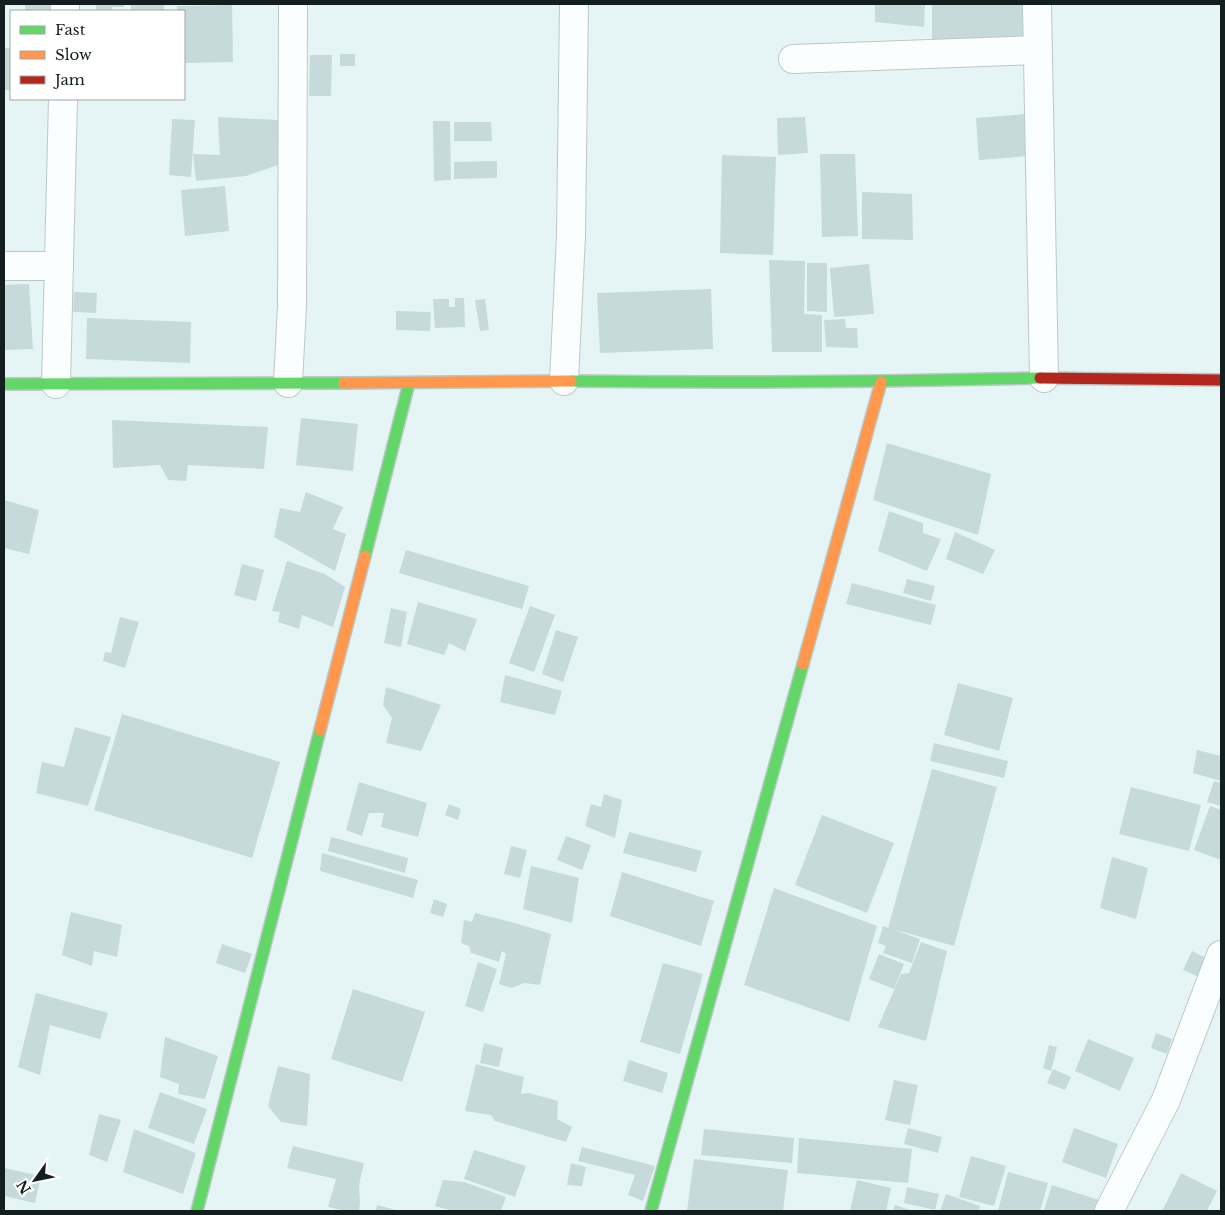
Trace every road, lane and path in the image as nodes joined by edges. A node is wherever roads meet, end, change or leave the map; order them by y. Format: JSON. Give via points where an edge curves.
{"nodes":[{"id":1,"x":293,"y":4,"type":"edge"},
{"id":2,"x":574,"y":4,"type":"edge"},
{"id":3,"x":1037,"y":4,"type":"edge"},
{"id":4,"x":1038,"y":50,"type":"junction"},
{"id":5,"x":793,"y":59,"type":"dead end"},
{"id":6,"x":63,"y":100,"type":"edge"},
{"id":7,"x":4,"y":266,"type":"edge"},
{"id":8,"x":59,"y":266,"type":"junction"},
{"id":9,"x":1044,"y":378,"type":"junction"},
{"id":10,"x":1221,"y":380,"type":"edge"},
{"id":11,"x":564,"y":381,"type":"junction"},
{"id":12,"x":881,"y":382,"type":"junction"},
{"id":13,"x":288,"y":383,"type":"junction"},
{"id":14,"x":409,"y":383,"type":"junction"},
{"id":15,"x":4,"y":384,"type":"edge"},
{"id":16,"x":56,"y":384,"type":"junction"},
{"id":17,"x":1221,"y":955,"type":"edge"},
{"id":18,"x":197,"y":1211,"type":"edge"},
{"id":19,"x":651,"y":1211,"type":"edge"},
{"id":20,"x":1109,"y":1211,"type":"edge"}],
"edges":[{"from":1,"to":13,"type":"street","via":[[292,297]]},
{"from":2,"to":11,"type":"street","via":[[571,235]]},
{"from":3,"to":4,"type":"street"},
{"from":4,"to":5,"type":"street"},
{"from":4,"to":9,"type":"street"},
{"from":6,"to":8,"type":"street"},
{"from":7,"to":8,"type":"street"},
{"from":8,"to":16,"type":"street"},
{"from":9,"to":10,"type":"street"},
{"from":9,"to":12,"type":"street"},
{"from":11,"to":12,"type":"street"},
{"from":11,"to":14,"type":"street"},
{"from":12,"to":19,"type":"street"},
{"from":13,"to":14,"type":"street"},
{"from":13,"to":16,"type":"street"},
{"from":14,"to":18,"type":"street"},
{"from":15,"to":16,"type":"street"},
{"from":17,"to":20,"type":"street","via":[[1166,1100]]}]}
